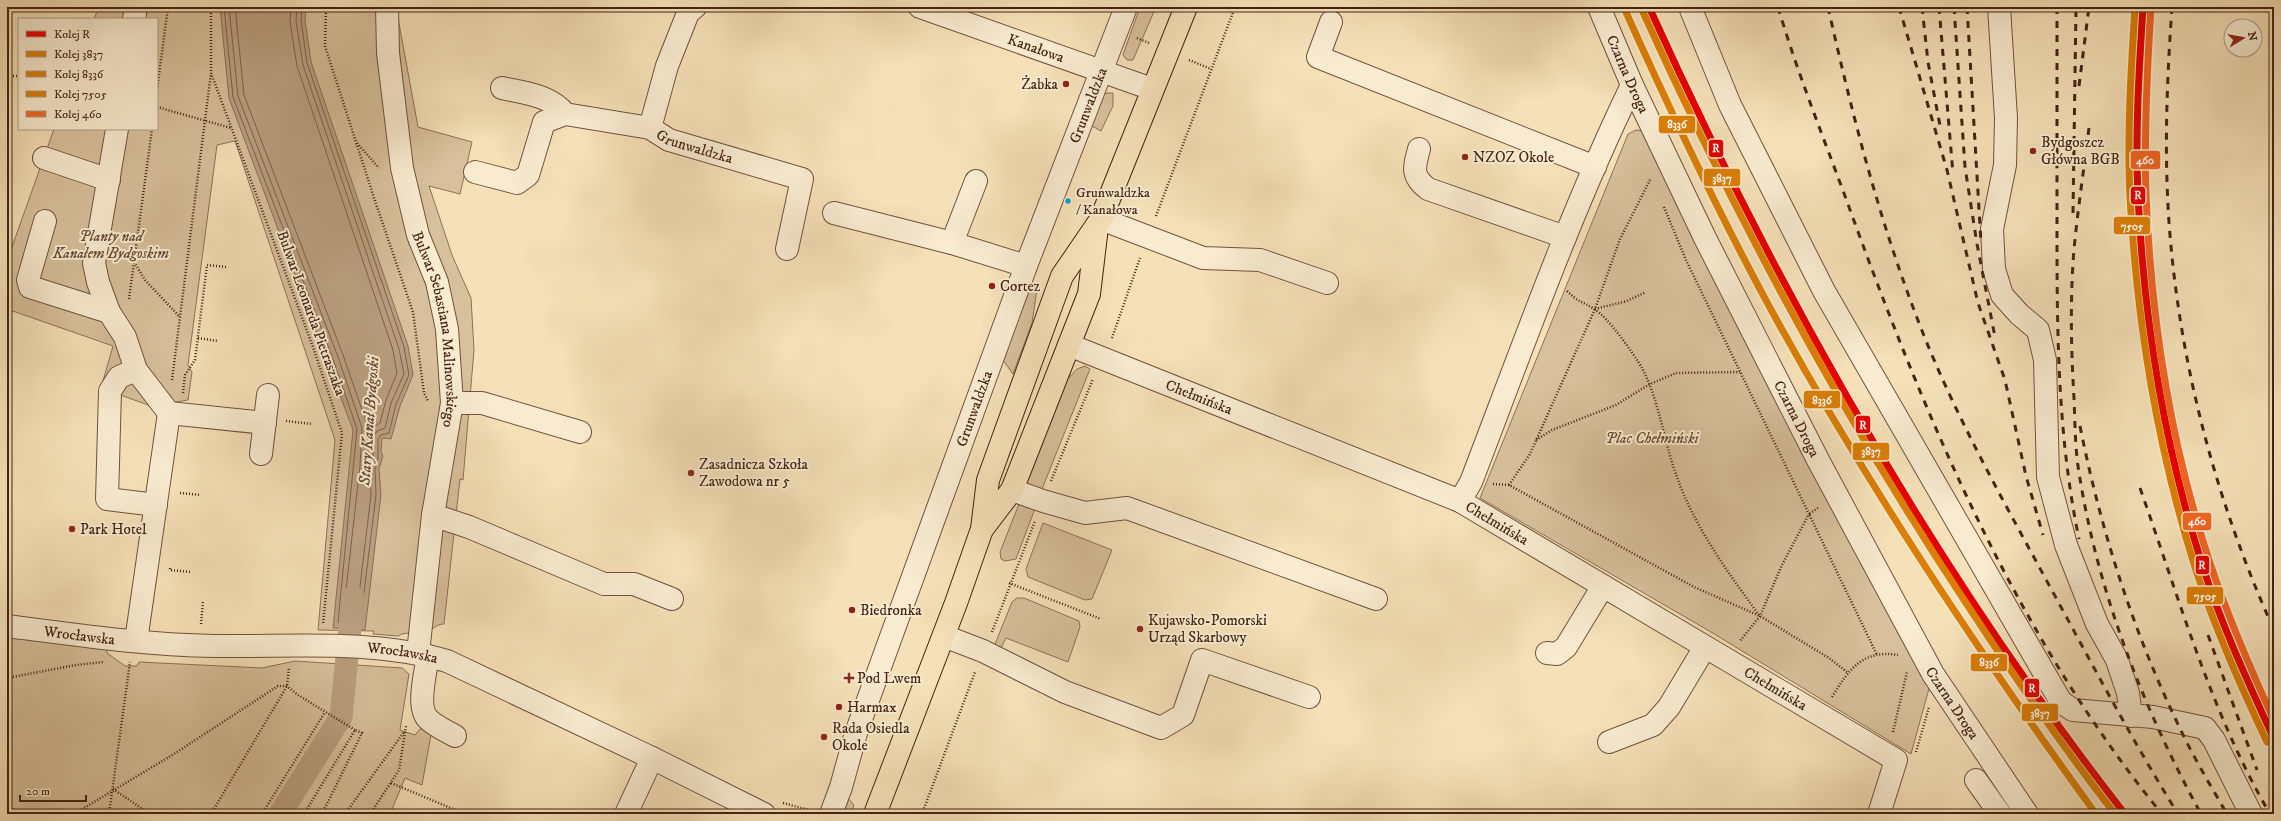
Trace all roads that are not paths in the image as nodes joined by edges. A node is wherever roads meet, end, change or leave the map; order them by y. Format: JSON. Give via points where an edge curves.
{"nodes":[{"id":1,"x":136,"y":7,"type":"edge"},
{"id":2,"x":387,"y":7,"type":"edge"},
{"id":3,"x":694,"y":7,"type":"edge"},
{"id":4,"x":920,"y":7,"type":"edge"},
{"id":5,"x":1126,"y":7,"type":"edge"},
{"id":6,"x":1186,"y":7,"type":"edge"},
{"id":7,"x":1599,"y":7,"type":"edge"},
{"id":8,"x":1690,"y":7,"type":"edge"},
{"id":9,"x":1999,"y":7,"type":"edge"},
{"id":10,"x":134,"y":18,"type":"edge"},
{"id":11,"x":1331,"y":22,"type":"dead end"},
{"id":12,"x":1102,"y":71,"type":"junction"},
{"id":13,"x":1632,"y":85,"type":"junction"},
{"id":14,"x":502,"y":88,"type":"dead end"},
{"id":15,"x":1152,"y":89,"type":"junction"},
{"id":16,"x":565,"y":114,"type":"junction"},
{"id":17,"x":650,"y":128,"type":"junction"},
{"id":18,"x":117,"y":130,"type":"edge"},
{"id":19,"x":1419,"y":149,"type":"dead end"},
{"id":20,"x":44,"y":158,"type":"dead end"},
{"id":21,"x":1595,"y":167,"type":"junction"},
{"id":22,"x":475,"y":172,"type":"dead end"},
{"id":23,"x":109,"y":180,"type":"junction"},
{"id":24,"x":976,"y":180,"type":"dead end"},
{"id":25,"x":834,"y":213,"type":"dead end"},
{"id":26,"x":45,"y":221,"type":"dead end"},
{"id":27,"x":1099,"y":223,"type":"junction"},
{"id":28,"x":1565,"y":237,"type":"junction"},
{"id":29,"x":952,"y":242,"type":"junction"},
{"id":30,"x":787,"y":249,"type":"dead end"},
{"id":31,"x":1026,"y":266,"type":"junction"},
{"id":32,"x":1327,"y":283,"type":"dead end"},
{"id":33,"x":108,"y":312,"type":"junction"},
{"id":34,"x":1069,"y":345,"type":"junction"},
{"id":35,"x":136,"y":370,"type":"junction"},
{"id":36,"x":268,"y":395,"type":"dead end"},
{"id":37,"x":452,"y":403,"type":"junction"},
{"id":38,"x":169,"y":413,"type":"junction"},
{"id":39,"x":265,"y":423,"type":"junction"},
{"id":40,"x":580,"y":432,"type":"dead end"},
{"id":41,"x":261,"y":454,"type":"dead end"},
{"id":42,"x":1012,"y":490,"type":"junction"},
{"id":43,"x":1460,"y":501,"type":"junction"},
{"id":44,"x":156,"y":505,"type":"junction"},
{"id":45,"x":433,"y":515,"type":"junction"},
{"id":46,"x":982,"y":529,"type":"junction"},
{"id":47,"x":1604,"y":586,"type":"junction"},
{"id":48,"x":672,"y":599,"type":"dead end"},
{"id":49,"x":1376,"y":599,"type":"dead end"},
{"id":50,"x":7,"y":626,"type":"edge"},
{"id":51,"x":944,"y":636,"type":"junction"},
{"id":52,"x":136,"y":640,"type":"junction"},
{"id":53,"x":1705,"y":647,"type":"junction"},
{"id":54,"x":1547,"y":653,"type":"dead end"},
{"id":55,"x":423,"y":654,"type":"junction"},
{"id":56,"x":1309,"y":697,"type":"dead end"},
{"id":57,"x":2131,"y":716,"type":"junction"},
{"id":58,"x":455,"y":736,"type":"dead end"},
{"id":59,"x":1609,"y":742,"type":"dead end"},
{"id":60,"x":652,"y":758,"type":"junction"},
{"id":61,"x":1976,"y":780,"type":"dead end"},
{"id":62,"x":626,"y":814,"type":"edge"},
{"id":63,"x":764,"y":814,"type":"edge"},
{"id":64,"x":831,"y":814,"type":"edge"},
{"id":65,"x":875,"y":814,"type":"edge"},
{"id":66,"x":1879,"y":814,"type":"edge"},
{"id":67,"x":2000,"y":814,"type":"edge"},
{"id":68,"x":2026,"y":814,"type":"edge"},
{"id":69,"x":2251,"y":814,"type":"edge"}],
"edges":[{"from":1,"to":10,"type":"street"},
{"from":2,"to":37,"type":"street","name":"Bulwar Sebastiana Malinowskiego","via":[[388,53],[402,168],[418,235],[437,282],[447,329]]},
{"from":3,"to":17,"type":"street","via":[[688,13],[667,66]]},
{"from":4,"to":12,"type":"street","name":"Kanałowa"},
{"from":5,"to":12,"type":"street","name":"Grunwaldzka"},
{"from":6,"to":15,"type":"main road"},
{"from":7,"to":13,"type":"street","name":"Czarna Droga"},
{"from":8,"to":57,"type":"street","via":[[1730,105],[1824,291],[2060,702],[2073,710]]},
{"from":9,"to":57,"type":"street","via":[[2006,126],[2005,165],[1992,230],[1994,269],[2002,295],[2038,330],[2045,360],[2048,477],[2066,545],[2097,624],[2117,660],[2128,693]]},
{"from":11,"to":21,"type":"street","via":[[1318,57]]},
{"from":12,"to":15,"type":"street","name":"Kanałowa"},
{"from":12,"to":31,"type":"street","name":"Grunwaldzka"},
{"from":13,"to":21,"type":"street"},
{"from":13,"to":68,"type":"street","name":"Czarna Droga","via":[[1705,238],[1838,496],[1916,656],[1938,682]]},
{"from":14,"to":16,"type":"street","via":[[548,99],[558,105]]},
{"from":15,"to":27,"type":"main road"},
{"from":16,"to":17,"type":"street","name":"Grunwaldzka"},
{"from":16,"to":22,"type":"street","via":[[544,122],[528,175],[517,182]]},
{"from":17,"to":30,"type":"street","name":"Grunwaldzka","via":[[669,140],[802,179]]},
{"from":18,"to":23,"type":"street"},
{"from":19,"to":28,"type":"street","via":[[1414,169],[1418,181],[1428,189]]},
{"from":20,"to":23,"type":"street"},
{"from":21,"to":28,"type":"street"},
{"from":23,"to":33,"type":"street","via":[[94,263]]},
{"from":24,"to":29,"type":"street"},
{"from":25,"to":29,"type":"street"},
{"from":26,"to":33,"type":"street","via":[[28,280],[30,287]]},
{"from":27,"to":32,"type":"street","via":[[1203,258],[1260,260]]},
{"from":27,"to":34,"type":"main road","via":[[1089,294]]},
{"from":27,"to":46,"type":"main road","via":[[1062,276],[1039,336],[988,480]]},
{"from":28,"to":43,"type":"street","via":[[1471,482]]},
{"from":29,"to":31,"type":"street"},
{"from":31,"to":64,"type":"street","name":"Grunwaldzka","via":[[856,733]]},
{"from":33,"to":35,"type":"street","via":[[125,337]]},
{"from":34,"to":42,"type":"main road"},
{"from":34,"to":43,"type":"street","name":"Chełmińska"},
{"from":35,"to":38,"type":"street"},
{"from":35,"to":44,"type":"street","via":[[119,376],[110,391],[107,499]]},
{"from":36,"to":39,"type":"street"},
{"from":37,"to":40,"type":"street","via":[[482,403]]},
{"from":37,"to":45,"type":"street","name":"Bulwar Sebastiana Malinowskiego"},
{"from":38,"to":39,"type":"street"},
{"from":38,"to":44,"type":"street"},
{"from":39,"to":41,"type":"street"},
{"from":42,"to":46,"type":"main road"},
{"from":42,"to":49,"type":"street","via":[[1043,502],[1085,513],[1127,508]]},
{"from":43,"to":47,"type":"street","name":"Chełmińska"},
{"from":44,"to":52,"type":"street"},
{"from":45,"to":48,"type":"street","via":[[469,527],[604,584],[634,584]]},
{"from":45,"to":55,"type":"street","name":"Bulwar Sebastiana Malinowskiego"},
{"from":46,"to":51,"type":"main road"},
{"from":47,"to":53,"type":"street","name":"Chełmińska"},
{"from":47,"to":54,"type":"street","via":[[1566,647],[1557,654]]},
{"from":50,"to":52,"type":"street","name":"Wrocławska"},
{"from":51,"to":56,"type":"street","via":[[983,651],[1065,692],[1160,728],[1184,715],[1202,660]]},
{"from":51,"to":65,"type":"main road"},
{"from":52,"to":55,"type":"street","name":"Wrocławska","via":[[213,646],[322,636],[375,649]]},
{"from":53,"to":59,"type":"street","via":[[1669,707],[1653,725]]},
{"from":53,"to":66,"type":"street","name":"Chełmińska","via":[[1907,755]]},
{"from":55,"to":58,"type":"street","name":"Bulwar Sebastiana Malinowskiego","via":[[423,710],[428,719]]},
{"from":55,"to":60,"type":"street","name":"Wrocławska","via":[[447,661]]},
{"from":57,"to":69,"type":"street","via":[[2158,718],[2205,728],[2214,740]]},
{"from":60,"to":62,"type":"street"},
{"from":60,"to":63,"type":"street","name":"Wrocławska"},
{"from":61,"to":67,"type":"street"}]}
